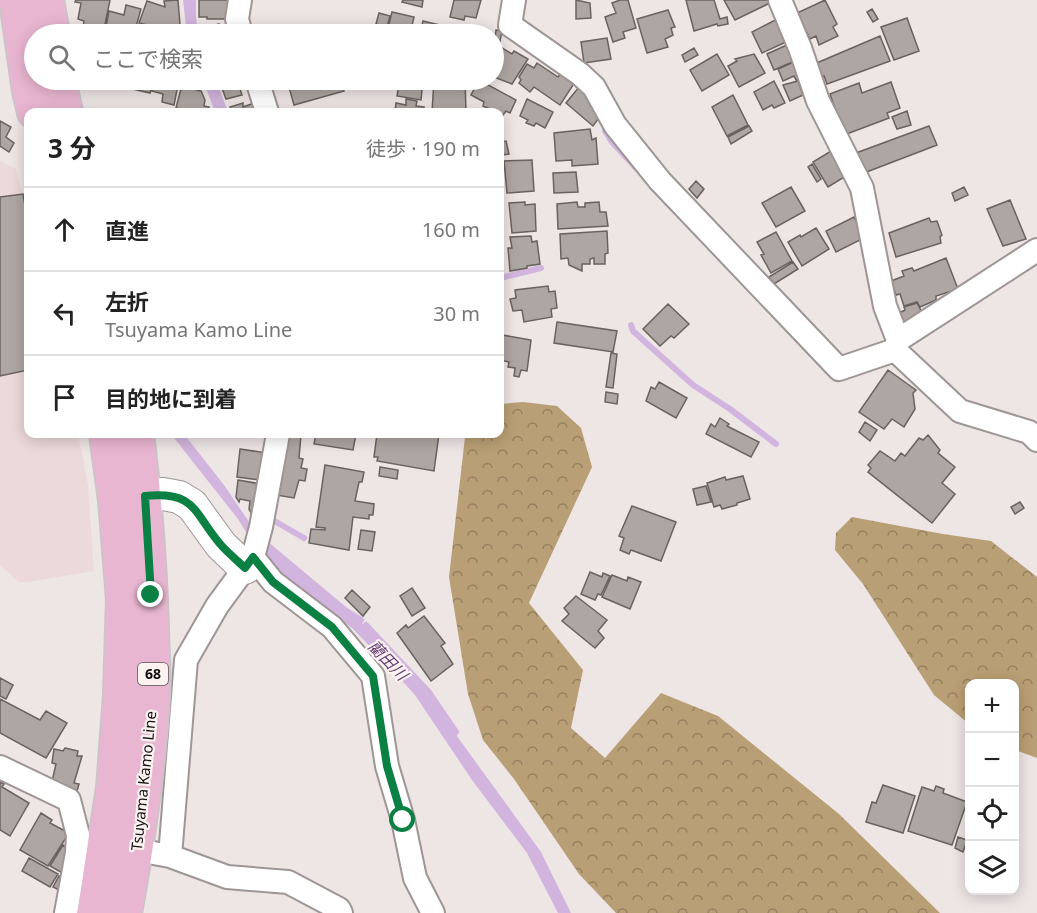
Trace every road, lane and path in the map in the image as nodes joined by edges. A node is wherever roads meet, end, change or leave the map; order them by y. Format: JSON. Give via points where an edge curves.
{"nodes":[{"id":1,"x":16,"y":0,"type":"edge"},
{"id":2,"x":47,"y":0,"type":"edge"},
{"id":3,"x":240,"y":0,"type":"edge"},
{"id":4,"x":514,"y":0,"type":"edge"},
{"id":5,"x":780,"y":0,"type":"edge"},
{"id":6,"x":51,"y":24,"type":"edge"},
{"id":7,"x":238,"y":24,"type":"edge"},
{"id":8,"x":24,"y":61,"type":"edge"},
{"id":9,"x":28,"y":90,"type":"edge"},
{"id":10,"x":61,"y":90,"type":"edge"},
{"id":11,"x":260,"y":90,"type":"edge"},
{"id":12,"x":33,"y":108,"type":"edge"},
{"id":13,"x":65,"y":108,"type":"edge"},
{"id":14,"x":266,"y":108,"type":"edge"},
{"id":15,"x":1037,"y":250,"type":"edge"},
{"id":16,"x":897,"y":345,"type":"junction"},
{"id":17,"x":108,"y":438,"type":"edge"},
{"id":18,"x":137,"y":438,"type":"edge"},
{"id":19,"x":277,"y":438,"type":"edge"},
{"id":20,"x":1037,"y":440,"type":"edge"},
{"id":21,"x":130,"y":498,"type":"junction"},
{"id":22,"x":249,"y":562,"type":"junction"},
{"id":23,"x":0,"y":767,"type":"edge"},
{"id":24,"x":137,"y":850,"type":"junction"},
{"id":25,"x":170,"y":856,"type":"junction"},
{"id":26,"x":66,"y":913,"type":"edge"},
{"id":27,"x":94,"y":913,"type":"edge"},
{"id":28,"x":125,"y":913,"type":"edge"},
{"id":29,"x":342,"y":913,"type":"edge"},
{"id":30,"x":433,"y":913,"type":"edge"}],
"edges":[{"from":1,"to":8,"type":"main road"},
{"from":2,"to":6,"type":"main road"},
{"from":3,"to":7,"type":"street"},
{"from":4,"to":16,"type":"street","via":[[510,25],[594,87],[615,125],[660,181],[839,369]]},
{"from":5,"to":16,"type":"street","via":[[818,101],[862,188],[885,306]]},
{"from":9,"to":12,"type":"main road"},
{"from":10,"to":13,"type":"main road"},
{"from":11,"to":14,"type":"street"},
{"from":15,"to":16,"type":"street"},
{"from":16,"to":20,"type":"street","via":[[960,411],[1029,432]]},
{"from":17,"to":21,"type":"main road","name":"Tsuyama Kamo Line","number":"68"},
{"from":18,"to":21,"type":"main road","name":"Tsuyama Kamo Line","number":"68"},
{"from":19,"to":22,"type":"street","via":[[261,528]]},
{"from":21,"to":22,"type":"street","via":[[179,497],[192,505],[221,545]]},
{"from":21,"to":24,"type":"main road","name":"Tsuyama Kamo Line","number":"68","via":[[151,595],[154,694]]},
{"from":21,"to":27,"type":"main road","name":"Tsuyama Kamo Line","number":"68","via":[[113,788]]},
{"from":22,"to":25,"type":"street","via":[[217,606],[186,660]]},
{"from":22,"to":30,"type":"street","via":[[332,627],[373,676],[387,766],[415,878]]},
{"from":23,"to":26,"type":"street","via":[[69,800],[78,835]]},
{"from":24,"to":25,"type":"street"},
{"from":24,"to":28,"type":"main road","name":"Tsuyama Kamo Line","number":"68"},
{"from":25,"to":29,"type":"street","via":[[227,877],[288,882]]}]}
